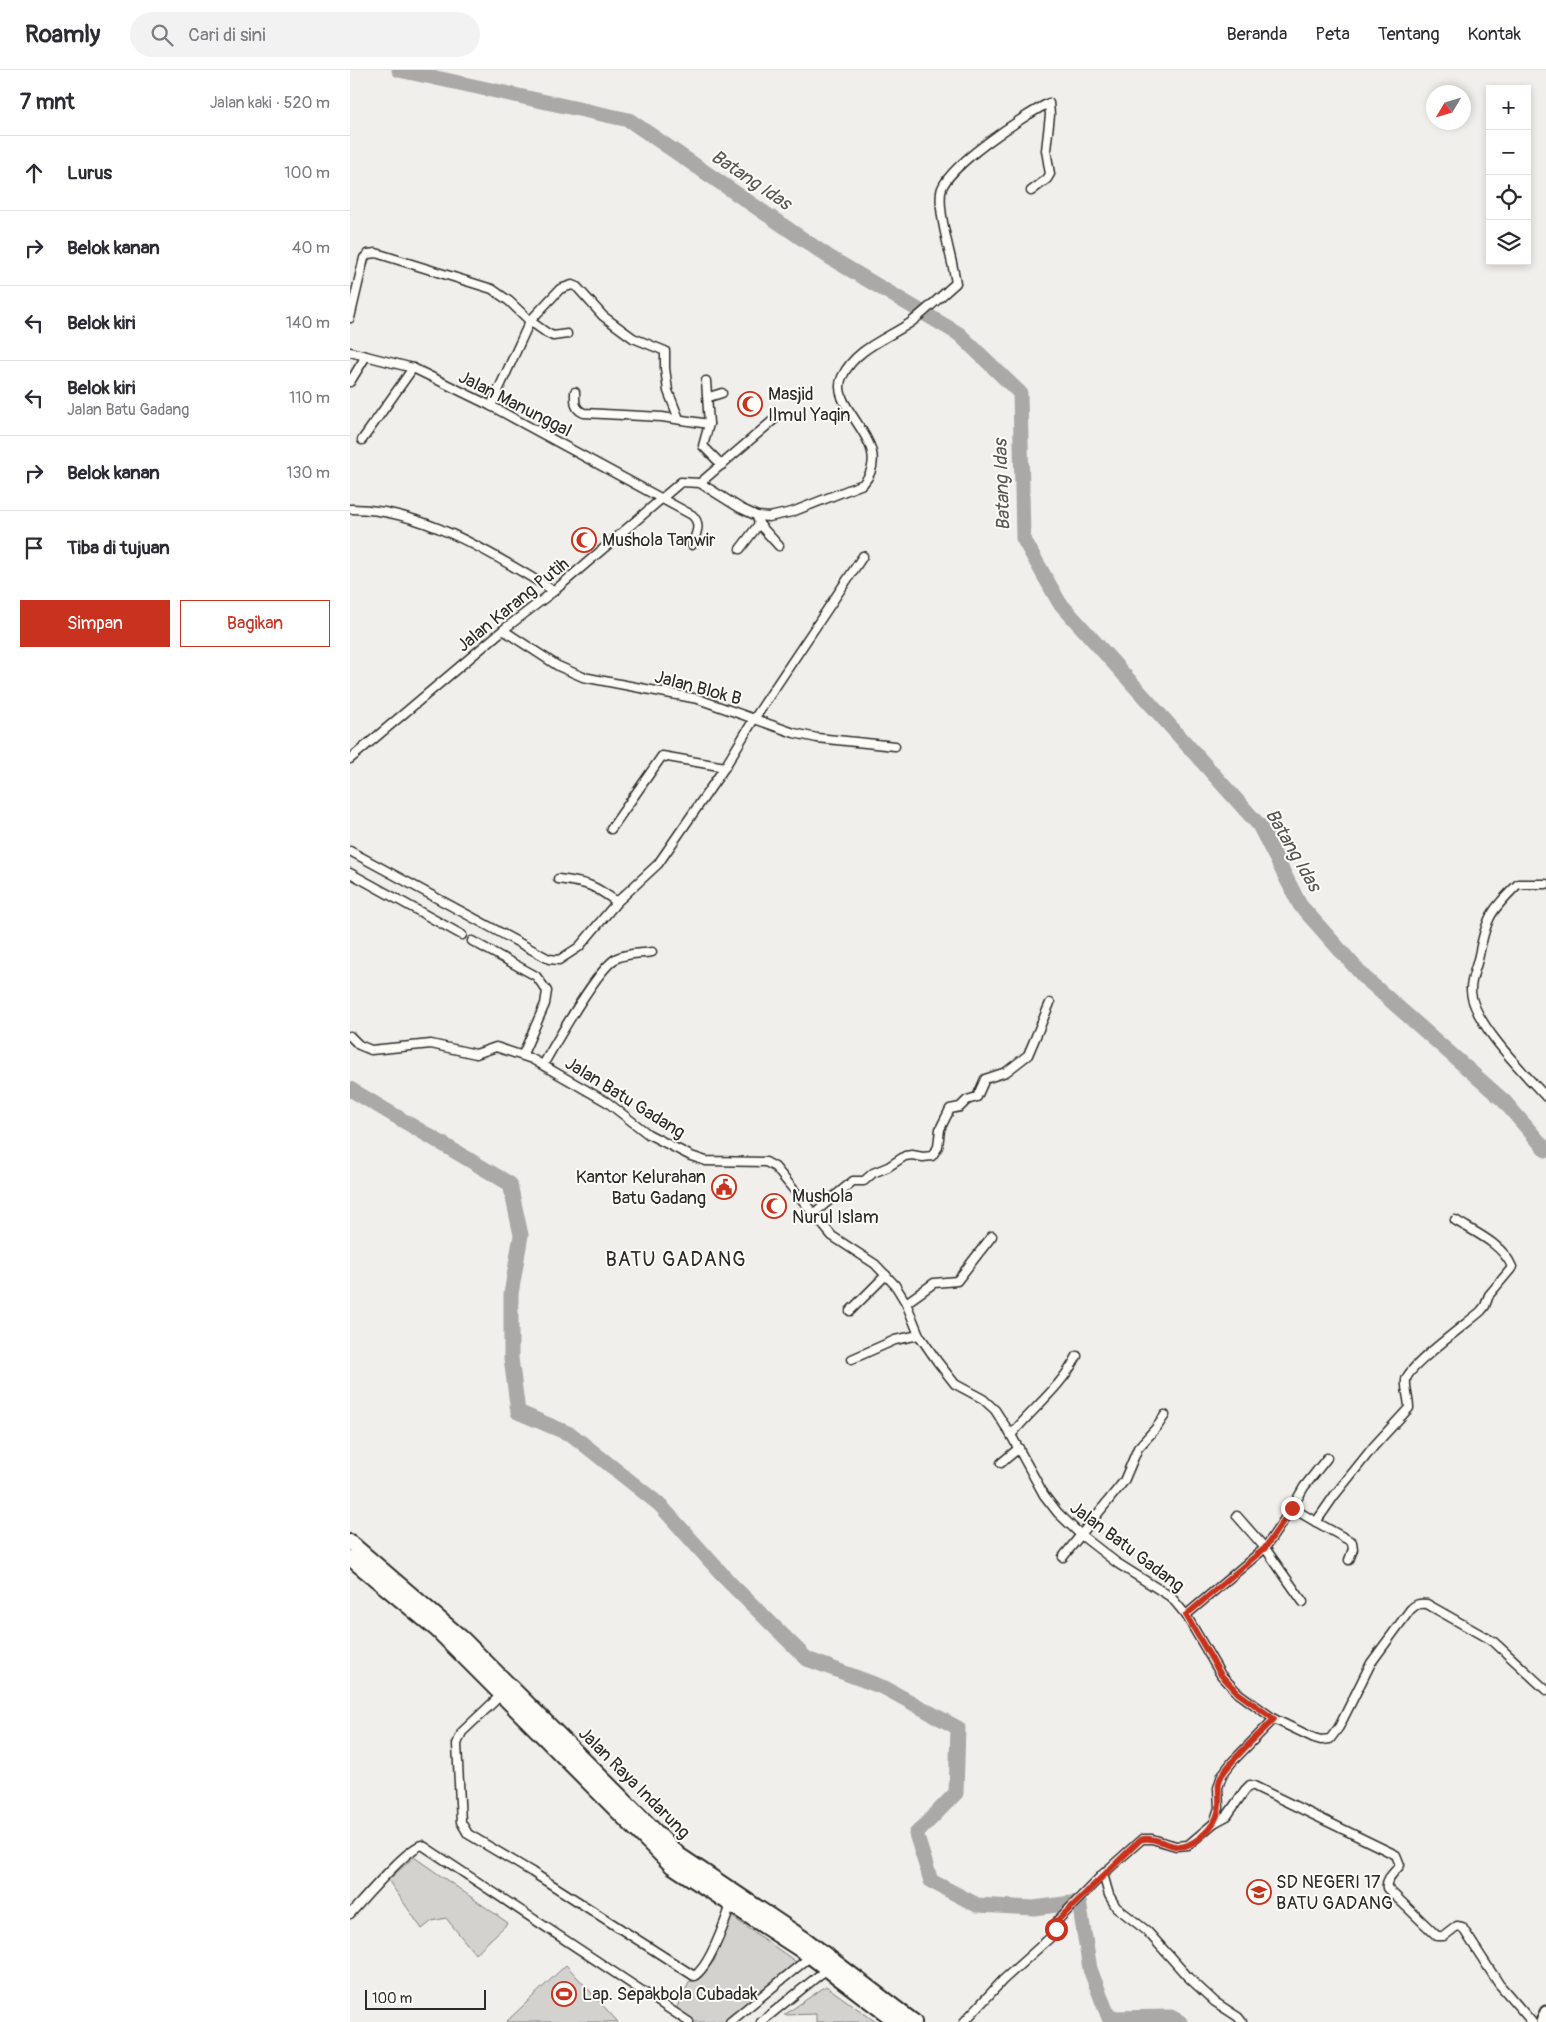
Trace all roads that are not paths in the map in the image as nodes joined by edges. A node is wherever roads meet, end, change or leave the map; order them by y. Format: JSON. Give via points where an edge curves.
{"nodes":[{"id":1,"x":1031,"y":190,"type":"dead end"},
{"id":2,"x":350,"y":318,"type":"edge"},
{"id":3,"x":530,"y":320,"type":"junction"},
{"id":4,"x":567,"y":334,"type":"dead end"},
{"id":5,"x":350,"y":352,"type":"edge"},
{"id":6,"x":366,"y":356,"type":"junction"},
{"id":7,"x":413,"y":368,"type":"junction"},
{"id":8,"x":706,"y":381,"type":"dead end"},
{"id":9,"x":350,"y":382,"type":"edge"},
{"id":10,"x":575,"y":392,"type":"dead end"},
{"id":11,"x":722,"y":393,"type":"dead end"},
{"id":12,"x":709,"y":397,"type":"junction"},
{"id":13,"x":491,"y":406,"type":"junction"},
{"id":14,"x":778,"y":417,"type":"dead end"},
{"id":15,"x":679,"y":419,"type":"junction"},
{"id":16,"x":710,"y":424,"type":"junction"},
{"id":17,"x":362,"y":440,"type":"dead end"},
{"id":18,"x":722,"y":465,"type":"junction"},
{"id":19,"x":700,"y":483,"type":"junction"},
{"id":20,"x":660,"y":499,"type":"junction"},
{"id":21,"x":350,"y":509,"type":"edge"},
{"id":22,"x":758,"y":520,"type":"junction"},
{"id":23,"x":692,"y":545,"type":"dead end"},
{"id":24,"x":779,"y":546,"type":"dead end"},
{"id":25,"x":740,"y":549,"type":"dead end"},
{"id":26,"x":863,"y":556,"type":"dead end"},
{"id":27,"x":554,"y":591,"type":"junction"},
{"id":28,"x":503,"y":630,"type":"junction"},
{"id":29,"x":754,"y":719,"type":"junction"},
{"id":30,"x":895,"y":746,"type":"dead end"},
{"id":31,"x":350,"y":759,"type":"edge"},
{"id":32,"x":725,"y":767,"type":"junction"},
{"id":33,"x":611,"y":829,"type":"dead end"},
{"id":34,"x":350,"y":851,"type":"edge"},
{"id":35,"x":350,"y":873,"type":"edge"},
{"id":36,"x":558,"y":879,"type":"dead end"},
{"id":37,"x":1546,"y":884,"type":"edge"},
{"id":38,"x":617,"y":902,"type":"junction"},
{"id":39,"x":462,"y":935,"type":"dead end"},
{"id":40,"x":472,"y":941,"type":"dead end"},
{"id":41,"x":652,"y":952,"type":"dead end"},
{"id":42,"x":1050,"y":1002,"type":"dead end"},
{"id":43,"x":350,"y":1036,"type":"edge"},
{"id":44,"x":523,"y":1054,"type":"junction"},
{"id":45,"x":543,"y":1066,"type":"junction"},
{"id":46,"x":1546,"y":1096,"type":"edge"},
{"id":47,"x":814,"y":1213,"type":"junction"},
{"id":48,"x":1455,"y":1220,"type":"dead end"},
{"id":49,"x":992,"y":1236,"type":"dead end"},
{"id":50,"x":886,"y":1275,"type":"junction"},
{"id":51,"x":906,"y":1303,"type":"junction"},
{"id":52,"x":850,"y":1311,"type":"dead end"},
{"id":53,"x":919,"y":1335,"type":"junction"},
{"id":54,"x":1077,"y":1356,"type":"dead end"},
{"id":55,"x":852,"y":1359,"type":"dead end"},
{"id":56,"x":1165,"y":1415,"type":"dead end"},
{"id":57,"x":1011,"y":1435,"type":"junction"},
{"id":58,"x":1019,"y":1448,"type":"junction"},
{"id":59,"x":1327,"y":1458,"type":"dead end"},
{"id":60,"x":1001,"y":1464,"type":"dead end"},
{"id":61,"x":1292,"y":1508,"type":"junction"},
{"id":62,"x":1237,"y":1516,"type":"dead end"},
{"id":63,"x":1316,"y":1522,"type":"junction"},
{"id":64,"x":1081,"y":1535,"type":"junction"},
{"id":65,"x":350,"y":1542,"type":"edge"},
{"id":66,"x":1265,"y":1548,"type":"junction"},
{"id":67,"x":1063,"y":1557,"type":"dead end"},
{"id":68,"x":350,"y":1558,"type":"edge"},
{"id":69,"x":1350,"y":1560,"type":"dead end"},
{"id":70,"x":1303,"y":1602,"type":"dead end"},
{"id":71,"x":1186,"y":1615,"type":"junction"},
{"id":72,"x":1546,"y":1690,"type":"edge"},
{"id":73,"x":501,"y":1695,"type":"junction"},
{"id":74,"x":1274,"y":1719,"type":"junction"},
{"id":75,"x":600,"y":1784,"type":"junction"},
{"id":76,"x":1214,"y":1823,"type":"junction"},
{"id":77,"x":1104,"y":1874,"type":"junction"},
{"id":78,"x":728,"y":1912,"type":"junction"},
{"id":79,"x":350,"y":1914,"type":"edge"},
{"id":80,"x":816,"y":1954,"type":"junction"},
{"id":81,"x":831,"y":1965,"type":"junction"},
{"id":82,"x":1546,"y":2012,"type":"edge"},
{"id":83,"x":689,"y":2022,"type":"edge"},
{"id":84,"x":730,"y":2022,"type":"edge"},
{"id":85,"x":761,"y":2022,"type":"edge"},
{"id":86,"x":897,"y":2022,"type":"edge"},
{"id":87,"x":914,"y":2022,"type":"edge"},
{"id":88,"x":964,"y":2022,"type":"edge"},
{"id":89,"x":1242,"y":2022,"type":"edge"},
{"id":90,"x":1532,"y":2022,"type":"edge"},
{"id":91,"x":1542,"y":2022,"type":"edge"}],
"edges":[{"from":1,"to":22,"type":"street","via":[[1050,174],[1046,150],[1049,103],[994,137],[948,178],[942,188],[941,200],[956,283],[916,317],[860,354],[841,380],[841,393],[867,438],[873,460],[870,475],[863,484],[792,512]]},
{"from":2,"to":3,"type":"street","via":[[364,258],[376,253],[492,289]]},
{"from":3,"to":4,"type":"street","via":[[553,336]]},
{"from":3,"to":13,"type":"street"},
{"from":3,"to":15,"type":"street","via":[[560,289],[568,285],[577,287],[603,316],[633,338],[665,351],[668,392]]},
{"from":5,"to":6,"type":"street","name":"Jalan Manunggal"},
{"from":6,"to":7,"type":"street","name":"Jalan Manunggal"},
{"from":6,"to":9,"type":"street"},
{"from":7,"to":13,"type":"street","name":"Jalan Manunggal"},
{"from":7,"to":17,"type":"street"},
{"from":8,"to":12,"type":"street"},
{"from":10,"to":15,"type":"street","via":[[575,405],[584,413]]},
{"from":11,"to":12,"type":"street"},
{"from":12,"to":16,"type":"street"},
{"from":13,"to":20,"type":"street","name":"Jalan Manunggal"},
{"from":14,"to":18,"type":"street"},
{"from":15,"to":16,"type":"street"},
{"from":16,"to":18,"type":"street","via":[[704,446]]},
{"from":18,"to":19,"type":"street"},
{"from":19,"to":20,"type":"street","name":"Jalan Karang Putih","via":[[681,482]]},
{"from":19,"to":22,"type":"street"},
{"from":20,"to":23,"type":"street","name":"Jalan Manunggal","via":[[696,519],[697,530]]},
{"from":20,"to":27,"type":"street","name":"Jalan Karang Putih"},
{"from":21,"to":27,"type":"street","via":[[389,512],[430,525],[499,558]]},
{"from":22,"to":24,"type":"street"},
{"from":22,"to":25,"type":"street"},
{"from":26,"to":29,"type":"street"},
{"from":27,"to":28,"type":"street","name":"Jalan Karang Putih"},
{"from":28,"to":29,"type":"street","name":"Jalan Blok B","via":[[568,672],[698,699]]},
{"from":28,"to":31,"type":"street","name":"Jalan Karang Putih"},
{"from":29,"to":30,"type":"street","name":"Jalan Blok B","via":[[817,738]]},
{"from":29,"to":32,"type":"street"},
{"from":32,"to":33,"type":"street","via":[[662,756]]},
{"from":32,"to":38,"type":"street","via":[[658,864]]},
{"from":34,"to":38,"type":"street","via":[[555,960],[566,958],[579,947]]},
{"from":35,"to":39,"type":"street"},
{"from":36,"to":38,"type":"street","via":[[585,882]]},
{"from":37,"to":46,"type":"street","via":[[1518,884],[1497,905],[1486,925],[1471,989],[1487,1028]]},
{"from":40,"to":44,"type":"street","via":[[536,976],[547,991],[546,1004]]},
{"from":41,"to":45,"type":"street","via":[[624,956],[610,963],[560,1034]]},
{"from":42,"to":47,"type":"street","via":[[1028,1055],[1006,1072],[985,1079],[977,1097],[950,1108],[932,1156],[909,1155],[864,1181],[853,1181]]},
{"from":43,"to":44,"type":"street","name":"Jalan Batu Gadang","via":[[358,1045],[371,1050],[431,1044],[476,1054],[496,1047]]},
{"from":44,"to":45,"type":"street","name":"Jalan Batu Gadang"},
{"from":45,"to":47,"type":"street","name":"Jalan Batu Gadang","via":[[607,1102],[648,1134],[691,1156],[706,1161],[760,1161],[770,1164],[781,1172]]},
{"from":47,"to":50,"type":"street","name":"Jalan Batu Gadang","via":[[837,1241],[864,1256]]},
{"from":48,"to":63,"type":"street","via":[[1484,1236],[1512,1267],[1489,1295],[1481,1311],[1420,1361],[1409,1374],[1406,1380],[1409,1408],[1368,1453]]},
{"from":49,"to":51,"type":"street","via":[[957,1281],[934,1283]]},
{"from":50,"to":51,"type":"street","name":"Jalan Batu Gadang"},
{"from":50,"to":52,"type":"street"},
{"from":51,"to":53,"type":"street","name":"Jalan Batu Gadang"},
{"from":53,"to":55,"type":"street","via":[[895,1340]]},
{"from":53,"to":57,"type":"street","name":"Jalan Batu Gadang","via":[[947,1376],[988,1402]]},
{"from":54,"to":57,"type":"street","via":[[1066,1375]]},
{"from":56,"to":64,"type":"street","via":[[1138,1448],[1124,1481]]},
{"from":57,"to":58,"type":"street","name":"Jalan Batu Gadang"},
{"from":58,"to":60,"type":"street"},
{"from":58,"to":64,"type":"street","name":"Jalan Batu Gadang","via":[[1050,1505]]},
{"from":59,"to":61,"type":"street"},
{"from":61,"to":63,"type":"street"},
{"from":61,"to":66,"type":"street"},
{"from":62,"to":66,"type":"street"},
{"from":63,"to":69,"type":"street","via":[[1352,1542]]},
{"from":64,"to":67,"type":"street"},
{"from":64,"to":71,"type":"street","name":"Jalan Batu Gadang","via":[[1117,1563],[1171,1596]]},
{"from":65,"to":75,"type":"highway","name":"Jalan Raya Indarung","via":[[457,1633]]},
{"from":66,"to":70,"type":"street"},
{"from":66,"to":71,"type":"street"},
{"from":68,"to":73,"type":"highway","name":"Jalan Raya Indarung","via":[[436,1629]]},
{"from":71,"to":74,"type":"street","name":"Jalan Batu Gadang","via":[[1221,1675],[1238,1693]]},
{"from":72,"to":74,"type":"street","name":"Jalan Batu Gadang","via":[[1494,1642],[1421,1603],[1410,1610],[1378,1652],[1330,1739],[1314,1738]]},
{"from":73,"to":75,"type":"highway","name":"Jalan Raya Indarung"},
{"from":73,"to":78,"type":"street","via":[[458,1738],[456,1751],[462,1822],[468,1834],[692,1976],[699,1973],[714,1950]]},
{"from":74,"to":76,"type":"street","via":[[1222,1775]]},
{"from":75,"to":78,"type":"highway","name":"Jalan Raya Indarung","via":[[668,1862]]},
{"from":75,"to":80,"type":"highway","name":"Jalan Raya Indarung","via":[[679,1855]]},
{"from":76,"to":77,"type":"street","via":[[1184,1847],[1142,1839]]},
{"from":76,"to":90,"type":"street","via":[[1227,1816],[1251,1785],[1396,1855],[1400,1865],[1388,1880],[1387,1888],[1437,1936],[1444,1936],[1462,1926],[1503,1988]]},
{"from":77,"to":88,"type":"street","via":[[1063,1914],[1055,1924],[1052,1936],[1003,1980]]},
{"from":77,"to":89,"type":"street","via":[[1116,1907],[1147,1931],[1215,2002]]},
{"from":78,"to":80,"type":"highway","name":"Jalan Raya Indarung"},
{"from":79,"to":83,"type":"street","via":[[415,1847],[422,1845]]},
{"from":80,"to":81,"type":"highway","name":"Jalan Raya Indarung"},
{"from":80,"to":84,"type":"street"},
{"from":81,"to":85,"type":"street"},
{"from":81,"to":86,"type":"highway","name":"Jalan Raya Indarung"},
{"from":81,"to":87,"type":"highway","name":"Jalan Raya Indarung"},
{"from":82,"to":91,"type":"street"}]}
